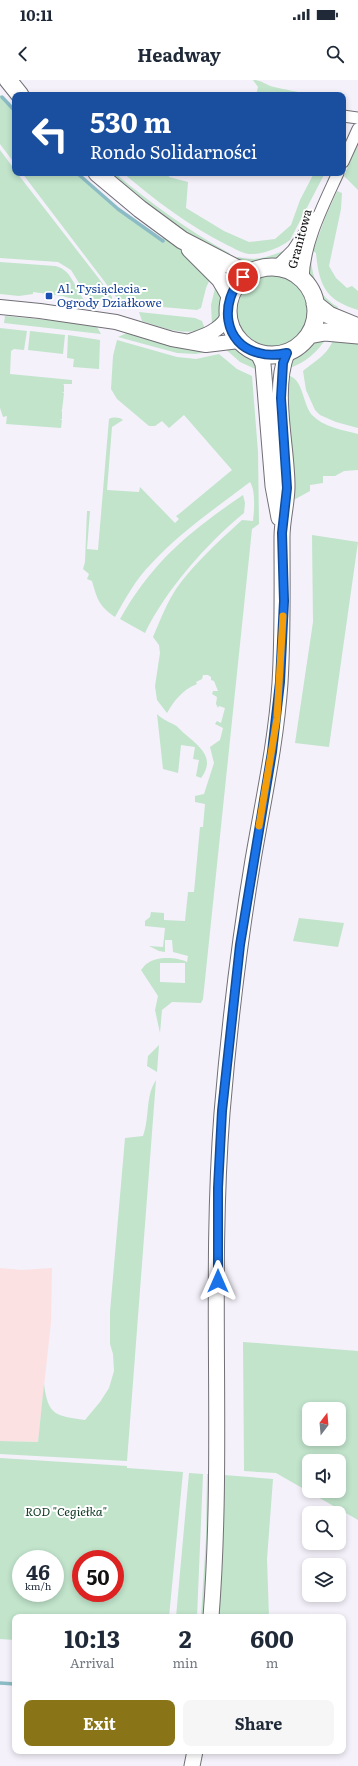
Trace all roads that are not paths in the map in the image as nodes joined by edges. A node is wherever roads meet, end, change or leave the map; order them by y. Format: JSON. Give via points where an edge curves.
{"nodes":[{"id":1,"x":8,"y":80,"type":"edge"},
{"id":2,"x":18,"y":92,"type":"edge"},
{"id":3,"x":346,"y":116,"type":"edge"},
{"id":4,"x":358,"y":118,"type":"edge"},
{"id":5,"x":358,"y":129,"type":"edge"},
{"id":6,"x":346,"y":155,"type":"edge"},
{"id":7,"x":101,"y":176,"type":"edge"},
{"id":8,"x":337,"y":176,"type":"edge"},
{"id":9,"x":322,"y":206,"type":"junction"},
{"id":10,"x":182,"y":240,"type":"junction"},
{"id":11,"x":277,"y":266,"type":"junction"},
{"id":12,"x":250,"y":272,"type":"junction"},
{"id":13,"x":303,"y":279,"type":"junction"},
{"id":14,"x":230,"y":296,"type":"junction"},
{"id":15,"x":316,"y":304,"type":"junction"},
{"id":16,"x":0,"y":307,"type":"edge"},
{"id":17,"x":228,"y":318,"type":"junction"},
{"id":18,"x":358,"y":327,"type":"edge"},
{"id":19,"x":309,"y":335,"type":"junction"},
{"id":20,"x":358,"y":335,"type":"edge"},
{"id":21,"x":189,"y":341,"type":"junction"},
{"id":22,"x":239,"y":341,"type":"junction"},
{"id":23,"x":258,"y":353,"type":"junction"},
{"id":24,"x":287,"y":353,"type":"junction"},
{"id":25,"x":282,"y":533,"type":"junction"},
{"id":26,"x":211,"y":1614,"type":"edge"},
{"id":27,"x":194,"y":1754,"type":"edge"},
{"id":28,"x":192,"y":1766,"type":"edge"}],
"edges":[{"from":1,"to":2,"type":"main road"},
{"from":3,"to":4,"type":"street"},
{"from":5,"to":6,"type":"street"},
{"from":7,"to":10,"type":"main road"},
{"from":8,"to":9,"type":"street","name":"Granitowa"},
{"from":9,"to":11,"type":"street","name":"Granitowa","via":[[293,250]]},
{"from":9,"to":13,"type":"street","name":"Granitowa","via":[[306,257]]},
{"from":10,"to":12,"type":"main road","via":[[236,268]]},
{"from":10,"to":14,"type":"main road","via":[[220,279]]},
{"from":11,"to":12,"type":"main road"},
{"from":11,"to":13,"type":"main road"},
{"from":12,"to":14,"type":"main road","via":[[238,283]]},
{"from":13,"to":15,"type":"main road","via":[[309,286]]},
{"from":14,"to":17,"type":"main road"},
{"from":15,"to":18,"type":"main road","via":[[329,316]]},
{"from":15,"to":19,"type":"main road","via":[[315,320]]},
{"from":16,"to":21,"type":"street","via":[[95,318],[140,328],[172,339]]},
{"from":17,"to":21,"type":"street","via":[[220,327]]},
{"from":17,"to":22,"type":"main road","via":[[232,331]]},
{"from":19,"to":20,"type":"main road","via":[[325,332]]},
{"from":19,"to":24,"type":"main road","via":[[298,347]]},
{"from":21,"to":22,"type":"street","via":[[206,345]]},
{"from":22,"to":23,"type":"main road"},
{"from":23,"to":24,"type":"main road"},
{"from":23,"to":25,"type":"main road","via":[[263,364],[273,486]]},
{"from":24,"to":25,"type":"main road","via":[[283,363],[281,398],[287,488]]},
{"from":25,"to":26,"type":"main road","via":[[284,601],[277,718],[240,945],[222,1111],[218,1188],[218,1436]]},
{"from":27,"to":28,"type":"main road"}]}
